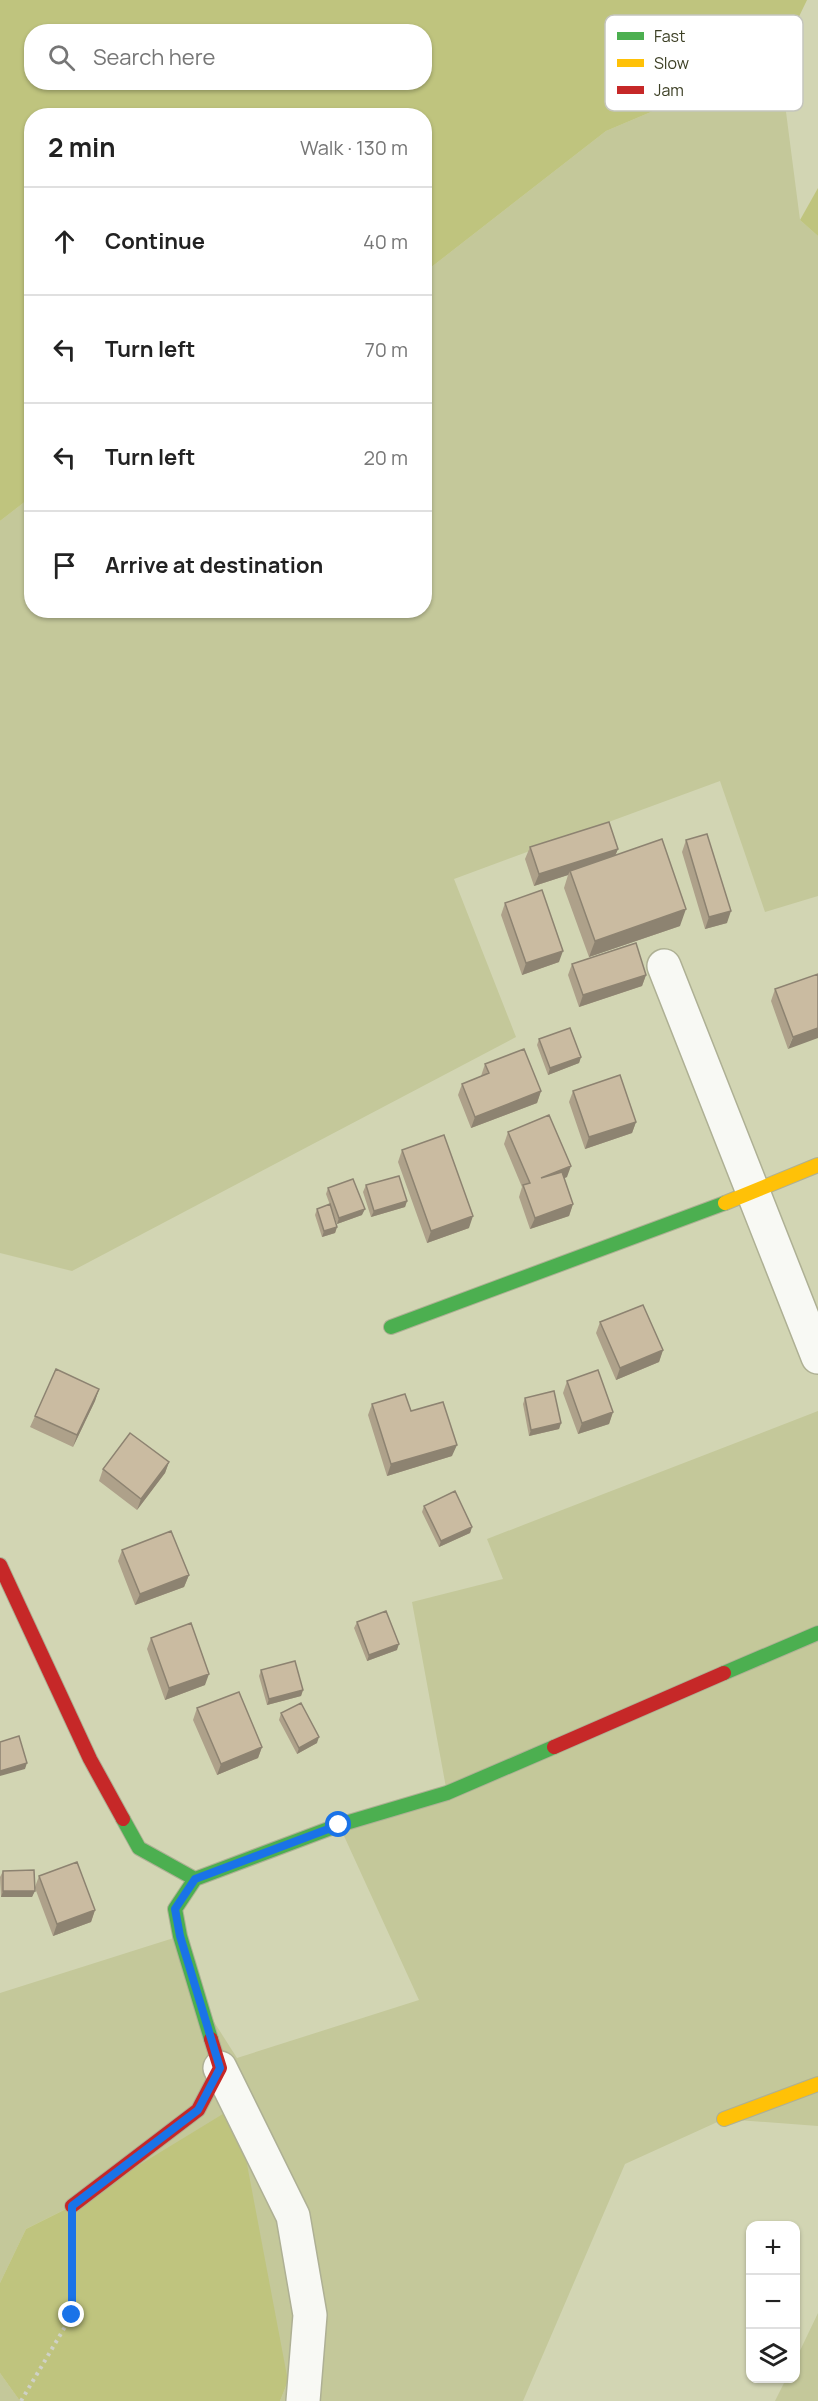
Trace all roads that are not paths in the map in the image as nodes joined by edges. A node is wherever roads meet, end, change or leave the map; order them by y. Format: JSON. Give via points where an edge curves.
{"nodes":[{"id":1,"x":664,"y":966,"type":"dead end"},
{"id":2,"x":818,"y":1166,"type":"edge"},
{"id":3,"x":753,"y":1192,"type":"junction"},
{"id":4,"x":391,"y":1327,"type":"dead end"},
{"id":5,"x":818,"y":1357,"type":"edge"},
{"id":6,"x":0,"y":1566,"type":"edge"},
{"id":7,"x":818,"y":1633,"type":"edge"},
{"id":8,"x":195,"y":1879,"type":"junction"},
{"id":9,"x":220,"y":2068,"type":"junction"},
{"id":10,"x":818,"y":2084,"type":"edge"},
{"id":11,"x":724,"y":2119,"type":"dead end"},
{"id":12,"x":72,"y":2206,"type":"road end"},
{"id":13,"x":303,"y":2401,"type":"edge"}],
"edges":[{"from":1,"to":3,"type":"street"},
{"from":2,"to":3,"type":"street"},
{"from":3,"to":4,"type":"street"},
{"from":3,"to":5,"type":"street"},
{"from":6,"to":8,"type":"street","via":[[90,1759],[139,1848]]},
{"from":7,"to":8,"type":"street","via":[[447,1793],[339,1825]]},
{"from":8,"to":9,"type":"street","via":[[175,1909]]},
{"from":9,"to":12,"type":"street","via":[[198,2110]]},
{"from":9,"to":13,"type":"street","via":[[293,2216],[309,2315]]},
{"from":10,"to":11,"type":"street"}]}
